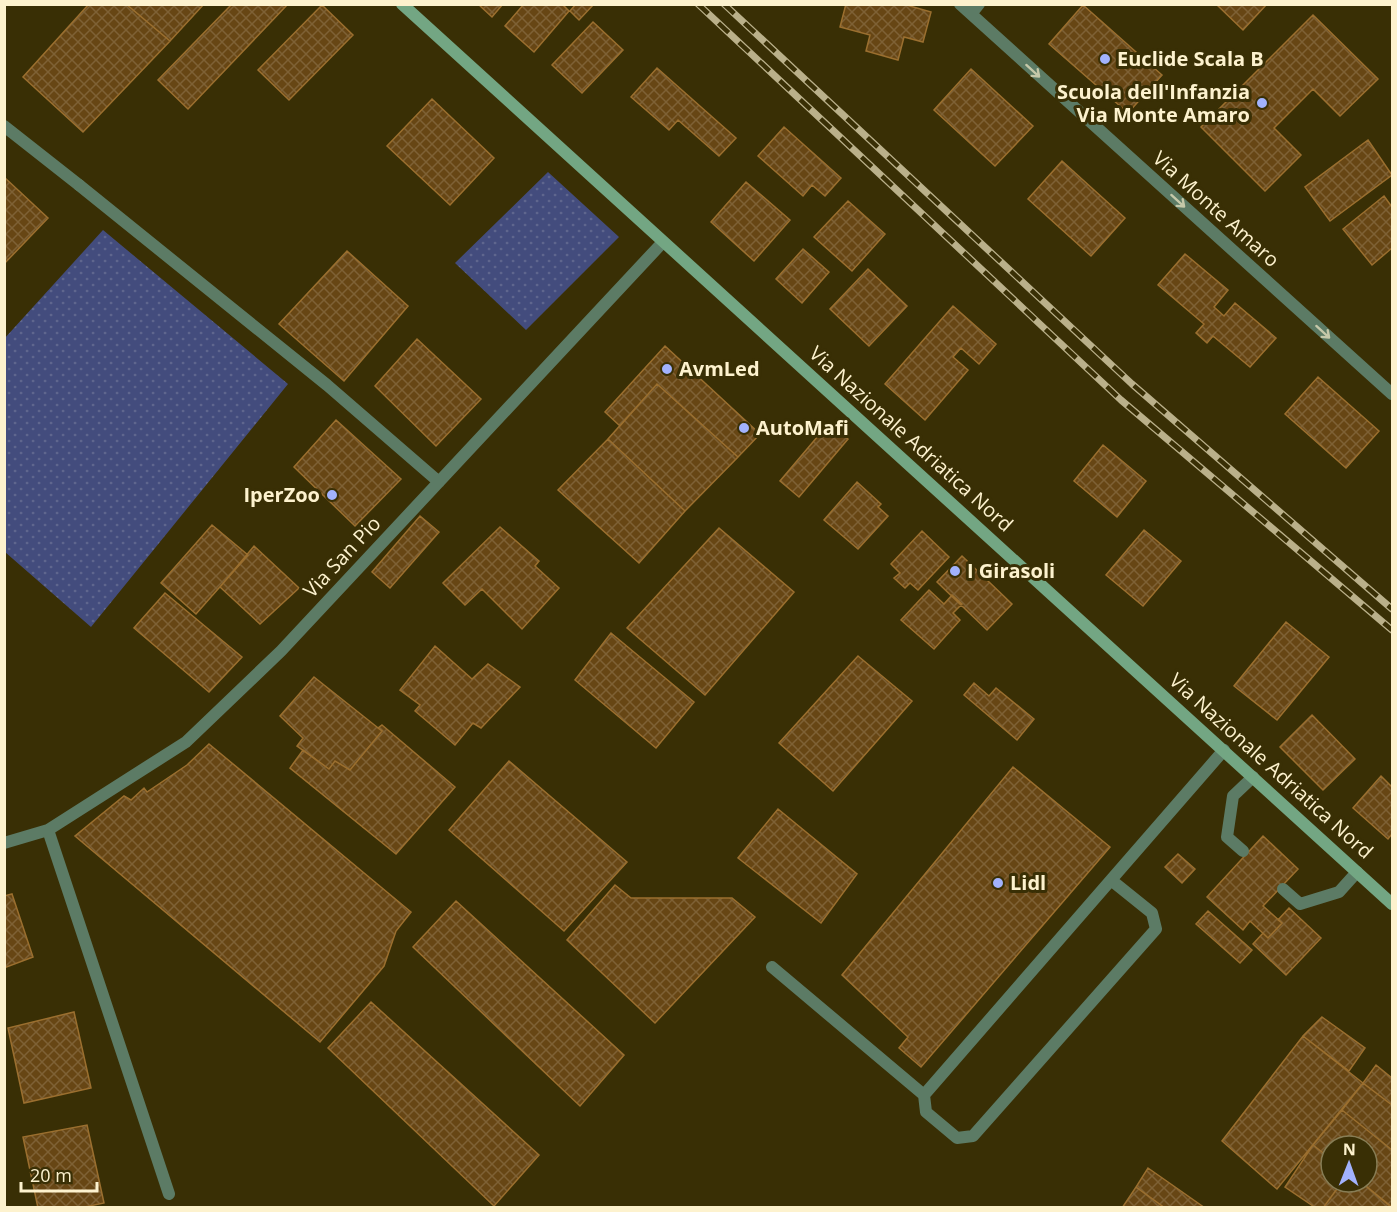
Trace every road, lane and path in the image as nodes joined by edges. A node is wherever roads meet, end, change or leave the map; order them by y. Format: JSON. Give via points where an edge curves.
{"nodes":[{"id":1,"x":402,"y":4,"type":"edge"},
{"id":2,"x":960,"y":4,"type":"edge"},
{"id":3,"x":975,"y":9,"type":"edge"},
{"id":4,"x":4,"y":126,"type":"edge"},
{"id":5,"x":663,"y":242,"type":"junction"},
{"id":6,"x":1392,"y":394,"type":"edge"},
{"id":7,"x":439,"y":482,"type":"junction"},
{"id":8,"x":1224,"y":750,"type":"junction"},
{"id":9,"x":1253,"y":777,"type":"junction"},
{"id":10,"x":48,"y":830,"type":"junction"},
{"id":11,"x":4,"y":843,"type":"edge"},
{"id":12,"x":1243,"y":851,"type":"dead end"},
{"id":13,"x":1358,"y":872,"type":"junction"},
{"id":14,"x":1111,"y":880,"type":"junction"},
{"id":15,"x":1283,"y":889,"type":"dead end"},
{"id":16,"x":1392,"y":904,"type":"edge"},
{"id":17,"x":772,"y":967,"type":"dead end"},
{"id":18,"x":924,"y":1095,"type":"junction"},
{"id":19,"x":169,"y":1194,"type":"dead end"}],
"edges":[{"from":1,"to":5,"type":"main road","name":"Via Nazionale Adriatica Nord"},
{"from":2,"to":3,"type":"street","name":"Via Monte Amaro"},
{"from":3,"to":6,"type":"street","name":"Via Monte Amaro","one_way":true},
{"from":4,"to":7,"type":"street","via":[[327,385]]},
{"from":5,"to":7,"type":"street","name":"Via San Pio"},
{"from":5,"to":8,"type":"main road","name":"Via Nazionale Adriatica Nord"},
{"from":7,"to":10,"type":"street","name":"Via San Pio","via":[[281,651],[186,742]]},
{"from":8,"to":9,"type":"main road","name":"Via Nazionale Adriatica Nord"},
{"from":8,"to":14,"type":"street"},
{"from":9,"to":12,"type":"street","via":[[1233,796],[1227,837]]},
{"from":9,"to":13,"type":"main road","name":"Via Nazionale Adriatica Nord"},
{"from":10,"to":11,"type":"street","name":"Via San Pio"},
{"from":10,"to":19,"type":"street"},
{"from":13,"to":15,"type":"street","via":[[1339,892],[1300,904]]},
{"from":13,"to":16,"type":"main road","name":"Via Nazionale Adriatica Nord"},
{"from":14,"to":18,"type":"street"},
{"from":14,"to":18,"type":"street","via":[[1152,913],[1156,929],[973,1136],[957,1138],[926,1112]]},
{"from":17,"to":18,"type":"street"}]}
